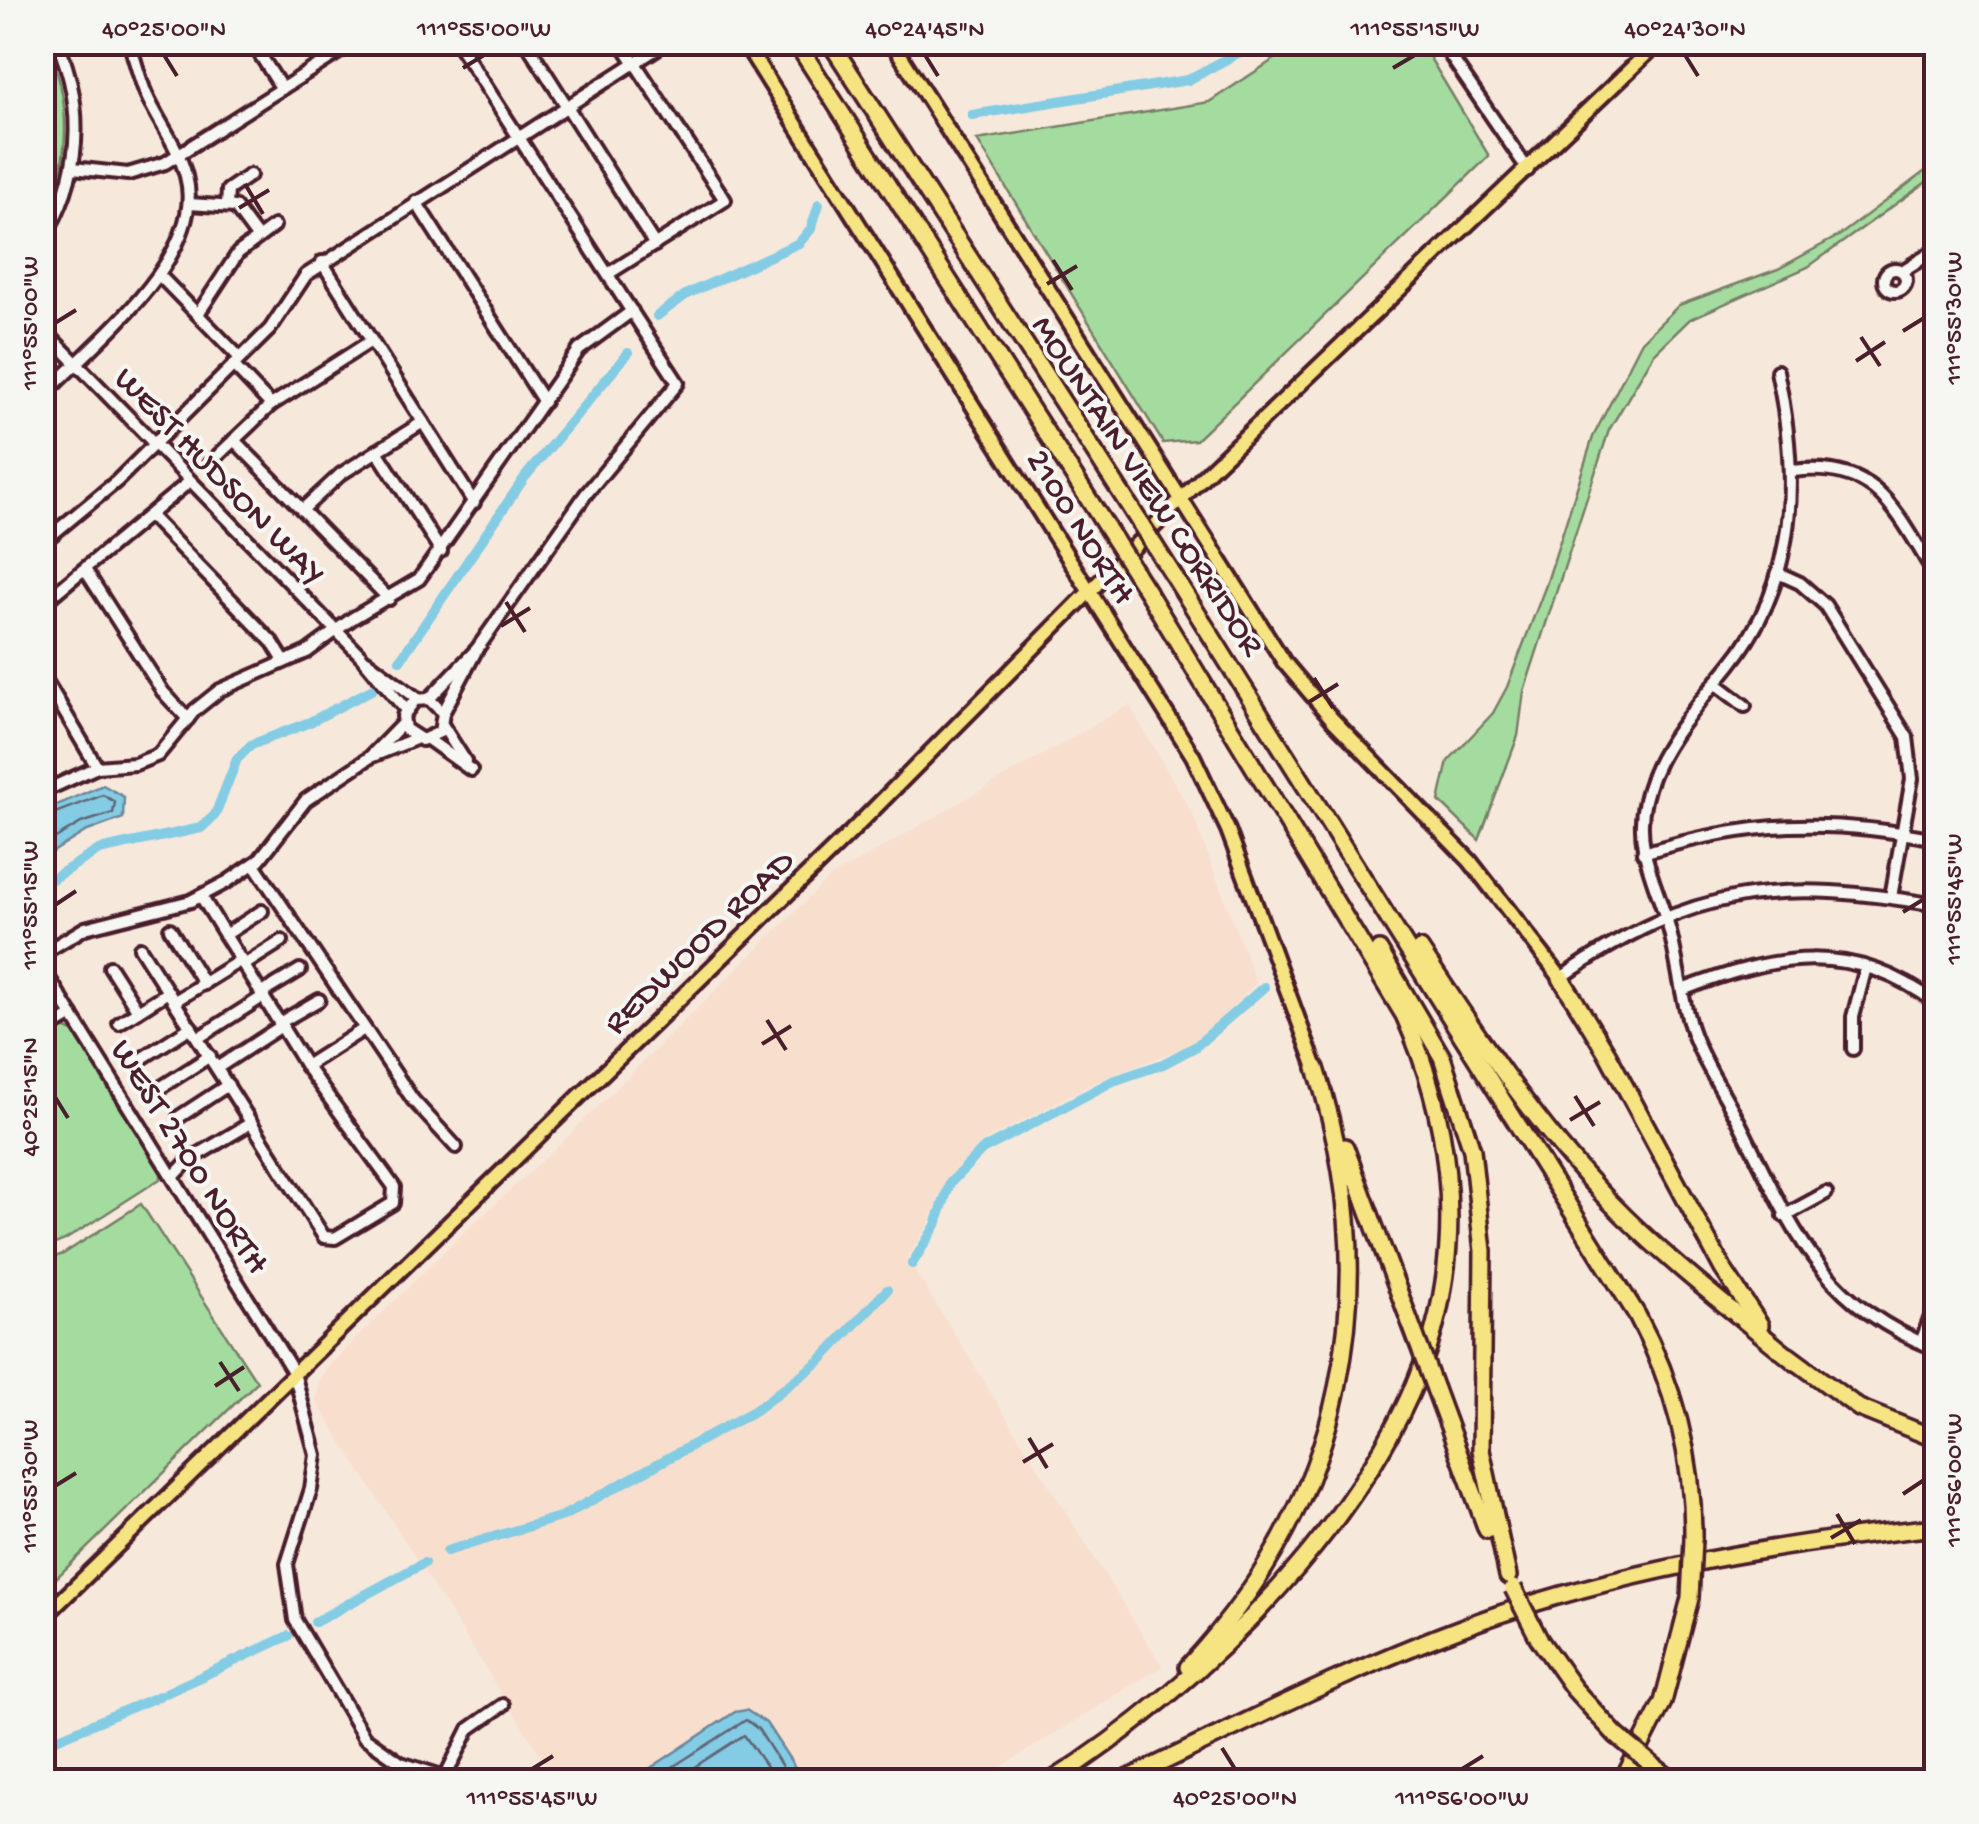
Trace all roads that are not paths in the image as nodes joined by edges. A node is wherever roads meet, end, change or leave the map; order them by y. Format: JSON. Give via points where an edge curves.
{"nodes":[{"id":1,"x":57,"y":42,"type":"edge"},
{"id":2,"x":130,"y":42,"type":"edge"},
{"id":3,"x":252,"y":42,"type":"edge"},
{"id":4,"x":354,"y":42,"type":"edge"},
{"id":5,"x":526,"y":42,"type":"edge"},
{"id":6,"x":621,"y":42,"type":"edge"},
{"id":7,"x":666,"y":42,"type":"edge"},
{"id":8,"x":744,"y":42,"type":"edge"},
{"id":9,"x":796,"y":42,"type":"edge"},
{"id":10,"x":830,"y":42,"type":"edge"},
{"id":11,"x":892,"y":42,"type":"edge"},
{"id":12,"x":1441,"y":42,"type":"edge"},
{"id":13,"x":1658,"y":42,"type":"edge"},
{"id":14,"x":459,"y":43,"type":"edge"},
{"id":15,"x":636,"y":62,"type":"junction"},
{"id":16,"x":282,"y":89,"type":"junction"},
{"id":17,"x":566,"y":106,"type":"junction"},
{"id":18,"x":520,"y":136,"type":"junction"},
{"id":19,"x":178,"y":155,"type":"junction"},
{"id":20,"x":73,"y":168,"type":"junction"},
{"id":21,"x":1528,"y":170,"type":"junction"},
{"id":22,"x":250,"y":175,"type":"dead end"},
{"id":23,"x":416,"y":202,"type":"junction"},
{"id":24,"x":188,"y":204,"type":"junction"},
{"id":25,"x":227,"y":206,"type":"junction"},
{"id":26,"x":274,"y":226,"type":"dead end"},
{"id":27,"x":256,"y":237,"type":"junction"},
{"id":28,"x":42,"y":240,"type":"edge"},
{"id":29,"x":654,"y":245,"type":"junction"},
{"id":30,"x":1936,"y":250,"type":"edge"},
{"id":31,"x":322,"y":262,"type":"junction"},
{"id":32,"x":1902,"y":271,"type":"dead end"},
{"id":33,"x":608,"y":274,"type":"junction"},
{"id":34,"x":160,"y":276,"type":"junction"},
{"id":35,"x":632,"y":311,"type":"junction"},
{"id":36,"x":198,"y":314,"type":"junction"},
{"id":37,"x":42,"y":328,"type":"edge"},
{"id":38,"x":371,"y":340,"type":"junction"},
{"id":39,"x":237,"y":362,"type":"junction"},
{"id":40,"x":75,"y":363,"type":"junction"},
{"id":41,"x":1777,"y":371,"type":"dead end"},
{"id":42,"x":42,"y":397,"type":"edge"},
{"id":43,"x":544,"y":402,"type":"junction"},
{"id":44,"x":271,"y":405,"type":"junction"},
{"id":45,"x":423,"y":422,"type":"junction"},
{"id":46,"x":234,"y":440,"type":"junction"},
{"id":47,"x":154,"y":444,"type":"junction"},
{"id":48,"x":377,"y":451,"type":"junction"},
{"id":49,"x":208,"y":464,"type":"dead end"},
{"id":50,"x":1792,"y":471,"type":"junction"},
{"id":51,"x":190,"y":480,"type":"junction"},
{"id":52,"x":1182,"y":498,"type":"junction"},
{"id":53,"x":474,"y":503,"type":"junction"},
{"id":54,"x":302,"y":510,"type":"junction"},
{"id":55,"x":151,"y":517,"type":"junction"},
{"id":56,"x":42,"y":543,"type":"edge"},
{"id":57,"x":441,"y":551,"type":"junction"},
{"id":58,"x":86,"y":571,"type":"junction"},
{"id":59,"x":1778,"y":573,"type":"junction"},
{"id":60,"x":1936,"y":576,"type":"edge"},
{"id":61,"x":42,"y":585,"type":"edge"},
{"id":62,"x":1089,"y":590,"type":"junction"},
{"id":63,"x":47,"y":600,"type":"edge"},
{"id":64,"x":389,"y":600,"type":"junction"},
{"id":65,"x":336,"y":630,"type":"junction"},
{"id":66,"x":477,"y":649,"type":"junction"},
{"id":67,"x":362,"y":657,"type":"junction"},
{"id":68,"x":284,"y":662,"type":"junction"},
{"id":69,"x":42,"y":674,"type":"edge"},
{"id":70,"x":1715,"y":683,"type":"junction"},
{"id":71,"x":423,"y":699,"type":"junction"},
{"id":72,"x":1745,"y":706,"type":"dead end"},
{"id":73,"x":405,"y":710,"type":"junction"},
{"id":74,"x":443,"y":712,"type":"junction"},
{"id":75,"x":188,"y":719,"type":"junction"},
{"id":76,"x":403,"y":723,"type":"junction"},
{"id":77,"x":443,"y":726,"type":"junction"},
{"id":78,"x":415,"y":738,"type":"junction"},
{"id":79,"x":428,"y":740,"type":"junction"},
{"id":80,"x":1244,"y":747,"type":"junction"},
{"id":81,"x":1287,"y":757,"type":"junction"},
{"id":82,"x":369,"y":758,"type":"junction"},
{"id":83,"x":96,"y":767,"type":"junction"},
{"id":84,"x":42,"y":792,"type":"edge"},
{"id":85,"x":1902,"y":832,"type":"junction"},
{"id":86,"x":1936,"y":839,"type":"edge"},
{"id":87,"x":1643,"y":853,"type":"junction"},
{"id":88,"x":254,"y":864,"type":"junction"},
{"id":89,"x":200,"y":896,"type":"junction"},
{"id":90,"x":1891,"y":897,"type":"junction"},
{"id":91,"x":1936,"y":905,"type":"edge"},
{"id":92,"x":262,"y":911,"type":"dead end"},
{"id":93,"x":1666,"y":917,"type":"junction"},
{"id":94,"x":170,"y":929,"type":"dead end"},
{"id":95,"x":225,"y":935,"type":"junction"},
{"id":96,"x":282,"y":941,"type":"dead end"},
{"id":97,"x":140,"y":948,"type":"dead end"},
{"id":98,"x":42,"y":954,"type":"edge"},
{"id":99,"x":243,"y":962,"type":"junction"},
{"id":100,"x":42,"y":967,"type":"edge"},
{"id":101,"x":110,"y":967,"type":"dead end"},
{"id":102,"x":1866,"y":967,"type":"junction"},
{"id":103,"x":300,"y":970,"type":"dead end"},
{"id":104,"x":1561,"y":978,"type":"junction"},
{"id":105,"x":204,"y":984,"type":"junction"},
{"id":106,"x":1682,"y":990,"type":"junction"},
{"id":107,"x":263,"y":994,"type":"junction"},
{"id":108,"x":172,"y":997,"type":"junction"},
{"id":109,"x":319,"y":1000,"type":"dead end"},
{"id":110,"x":62,"y":1001,"type":"junction"},
{"id":111,"x":1936,"y":1003,"type":"edge"},
{"id":112,"x":138,"y":1011,"type":"junction"},
{"id":113,"x":42,"y":1014,"type":"edge"},
{"id":114,"x":72,"y":1015,"type":"junction"},
{"id":115,"x":119,"y":1024,"type":"dead end"},
{"id":116,"x":282,"y":1024,"type":"junction"},
{"id":117,"x":191,"y":1027,"type":"junction"},
{"id":118,"x":364,"y":1030,"type":"junction"},
{"id":119,"x":42,"y":1033,"type":"edge"},
{"id":120,"x":198,"y":1038,"type":"junction"},
{"id":121,"x":1853,"y":1050,"type":"dead end"},
{"id":122,"x":210,"y":1056,"type":"junction"},
{"id":123,"x":141,"y":1058,"type":"dead end"},
{"id":124,"x":306,"y":1066,"type":"junction"},
{"id":125,"x":217,"y":1068,"type":"junction"},
{"id":126,"x":1316,"y":1068,"type":"junction"},
{"id":127,"x":228,"y":1085,"type":"junction"},
{"id":128,"x":160,"y":1088,"type":"dead end"},
{"id":129,"x":178,"y":1117,"type":"dead end"},
{"id":130,"x":251,"y":1124,"type":"junction"},
{"id":131,"x":456,"y":1147,"type":"dead end"},
{"id":132,"x":174,"y":1175,"type":"junction"},
{"id":133,"x":1826,"y":1193,"type":"dead end"},
{"id":134,"x":1784,"y":1216,"type":"junction"},
{"id":135,"x":1936,"y":1304,"type":"edge"},
{"id":136,"x":1921,"y":1342,"type":"junction"},
{"id":137,"x":1936,"y":1349,"type":"edge"},
{"id":138,"x":1795,"y":1362,"type":"junction"},
{"id":139,"x":294,"y":1373,"type":"junction"},
{"id":140,"x":1936,"y":1438,"type":"edge"},
{"id":141,"x":1936,"y":1527,"type":"edge"},
{"id":142,"x":1510,"y":1582,"type":"junction"},
{"id":143,"x":42,"y":1620,"type":"edge"},
{"id":144,"x":504,"y":1705,"type":"dead end"},
{"id":145,"x":1090,"y":1756,"type":"junction"},
{"id":146,"x":1050,"y":1782,"type":"edge"},
{"id":147,"x":1120,"y":1782,"type":"edge"},
{"id":148,"x":1622,"y":1782,"type":"edge"},
{"id":149,"x":1675,"y":1782,"type":"edge"}],
"edges":[{"from":1,"to":20,"type":"street","via":[[74,96]]},
{"from":2,"to":19,"type":"street","via":[[145,93]]},
{"from":3,"to":16,"type":"street"},
{"from":4,"to":16,"type":"street"},
{"from":5,"to":17,"type":"street"},
{"from":6,"to":15,"type":"street"},
{"from":7,"to":15,"type":"street"},
{"from":8,"to":62,"type":"main road","name":"2100 NORTH"},
{"from":9,"to":80,"type":"highway","name":"MOUNTAIN VIEW CORRIDOR","bridge":true},
{"from":10,"to":81,"type":"highway","name":"MOUNTAIN VIEW CORRIDOR","bridge":true},
{"from":11,"to":52,"type":"main road"},
{"from":12,"to":21,"type":"street"},
{"from":13,"to":21,"type":"main road","name":"REDWOOD ROAD"},
{"from":14,"to":18,"type":"street"},
{"from":15,"to":17,"type":"street"},
{"from":15,"to":29,"type":"street","via":[[726,200]]},
{"from":16,"to":19,"type":"street"},
{"from":17,"to":18,"type":"street"},
{"from":17,"to":29,"type":"street"},
{"from":18,"to":23,"type":"street"},
{"from":18,"to":33,"type":"street"},
{"from":19,"to":20,"type":"street","via":[[128,174]]},
{"from":19,"to":24,"type":"street"},
{"from":20,"to":28,"type":"street"},
{"from":21,"to":52,"type":"main road","name":"REDWOOD ROAD"},
{"from":22,"to":25,"type":"street","via":[[228,190]]},
{"from":23,"to":31,"type":"street"},
{"from":23,"to":43,"type":"street"},
{"from":24,"to":25,"type":"street"},
{"from":24,"to":34,"type":"street","via":[[184,233]]},
{"from":25,"to":27,"type":"street","via":[[238,210]]},
{"from":26,"to":27,"type":"street"},
{"from":27,"to":36,"type":"street"},
{"from":29,"to":33,"type":"street"},
{"from":30,"to":32,"type":"street"},
{"from":31,"to":38,"type":"street"},
{"from":31,"to":39,"type":"street"},
{"from":33,"to":35,"type":"street"},
{"from":34,"to":36,"type":"street"},
{"from":34,"to":40,"type":"street"},
{"from":35,"to":43,"type":"street","via":[[584,344]]},
{"from":35,"to":66,"type":"street","via":[[678,383],[586,494]]},
{"from":36,"to":39,"type":"street"},
{"from":37,"to":40,"type":"street","name":"WEST HUDSON WAY"},
{"from":38,"to":44,"type":"street"},
{"from":38,"to":45,"type":"street"},
{"from":39,"to":44,"type":"street"},
{"from":39,"to":47,"type":"street"},
{"from":40,"to":42,"type":"street"},
{"from":40,"to":47,"type":"street","name":"WEST HUDSON WAY"},
{"from":41,"to":50,"type":"street"},
{"from":43,"to":53,"type":"street"},
{"from":44,"to":46,"type":"street"},
{"from":45,"to":48,"type":"street"},
{"from":45,"to":53,"type":"street"},
{"from":46,"to":49,"type":"street"},
{"from":46,"to":54,"type":"street"},
{"from":47,"to":51,"type":"street","name":"WEST HUDSON WAY"},
{"from":47,"to":56,"type":"street"},
{"from":48,"to":54,"type":"street"},
{"from":48,"to":57,"type":"street"},
{"from":50,"to":59,"type":"street"},
{"from":50,"to":60,"type":"street","via":[[1836,470],[1870,484],[1892,506]]},
{"from":51,"to":55,"type":"street"},
{"from":51,"to":65,"type":"street","name":"WEST HUDSON WAY"},
{"from":52,"to":62,"type":"main road","name":"REDWOOD ROAD"},
{"from":52,"to":104,"type":"main road","via":[[1297,678],[1470,861]]},
{"from":53,"to":57,"type":"street"},
{"from":54,"to":64,"type":"street"},
{"from":55,"to":58,"type":"street"},
{"from":55,"to":68,"type":"street","via":[[273,642]]},
{"from":57,"to":64,"type":"street","via":[[419,579]]},
{"from":58,"to":63,"type":"street"},
{"from":58,"to":75,"type":"street","via":[[163,692]]},
{"from":59,"to":70,"type":"street","via":[[1755,626]]},
{"from":59,"to":85,"type":"street","via":[[1826,605],[1902,727],[1912,768]]},
{"from":61,"to":63,"type":"street"},
{"from":62,"to":126,"type":"main road","name":"2100 NORTH","via":[[1206,782]]},
{"from":62,"to":139,"type":"main road","name":"REDWOOD ROAD","via":[[850,833]]},
{"from":64,"to":65,"type":"street"},
{"from":65,"to":67,"type":"street","name":"WEST HUDSON WAY"},
{"from":65,"to":68,"type":"street"},
{"from":66,"to":71,"type":"street"},
{"from":66,"to":74,"type":"street"},
{"from":67,"to":71,"type":"street","name":"WEST HUDSON WAY"},
{"from":67,"to":73,"type":"street","name":"WEST HUDSON WAY"},
{"from":68,"to":75,"type":"street","via":[[230,684]]},
{"from":69,"to":83,"type":"street"},
{"from":70,"to":72,"type":"street"},
{"from":70,"to":87,"type":"street","via":[[1650,783]]},
{"from":71,"to":73,"type":"street"},
{"from":71,"to":74,"type":"street"},
{"from":73,"to":76,"type":"street"},
{"from":74,"to":77,"type":"street"},
{"from":75,"to":83,"type":"street","via":[[150,759]]},
{"from":76,"to":78,"type":"street"},
{"from":76,"to":82,"type":"street"},
{"from":77,"to":79,"type":"street"},
{"from":77,"to":79,"type":"street","via":[[472,770]]},
{"from":78,"to":79,"type":"street"},
{"from":78,"to":82,"type":"street"},
{"from":80,"to":142,"type":"highway","via":[[1420,1014],[1459,1102],[1482,1226],[1480,1450]]},
{"from":80,"to":145,"type":"highway","via":[[1392,991],[1423,1060],[1446,1157],[1444,1282],[1411,1392],[1324,1531],[1229,1640]]},
{"from":81,"to":138,"type":"highway","via":[[1562,1148],[1651,1242]]},
{"from":81,"to":148,"type":"highway","bridge":true,"via":[[1647,1334],[1683,1434],[1693,1540],[1690,1598],[1670,1682]]},
{"from":82,"to":88,"type":"street","via":[[306,800]]},
{"from":83,"to":84,"type":"street"},
{"from":85,"to":86,"type":"street"},
{"from":85,"to":87,"type":"street","via":[[1776,824]]},
{"from":85,"to":90,"type":"street"},
{"from":87,"to":93,"type":"street"},
{"from":88,"to":89,"type":"street"},
{"from":88,"to":118,"type":"street"},
{"from":89,"to":95,"type":"street"},
{"from":89,"to":98,"type":"street","via":[[85,928]]},
{"from":90,"to":91,"type":"street"},
{"from":90,"to":93,"type":"street","via":[[1772,891]]},
{"from":92,"to":95,"type":"street"},
{"from":93,"to":104,"type":"street"},
{"from":93,"to":106,"type":"street"},
{"from":94,"to":105,"type":"street"},
{"from":95,"to":99,"type":"street"},
{"from":96,"to":99,"type":"street"},
{"from":97,"to":108,"type":"street"},
{"from":99,"to":105,"type":"street"},
{"from":99,"to":107,"type":"street"},
{"from":100,"to":110,"type":"street","name":"WEST 2700 NORTH"},
{"from":101,"to":112,"type":"street"},
{"from":102,"to":106,"type":"street","via":[[1822,958],[1774,961]]},
{"from":102,"to":111,"type":"street"},
{"from":102,"to":121,"type":"street"},
{"from":103,"to":107,"type":"street"},
{"from":104,"to":138,"type":"highway","via":[[1734,1289]]},
{"from":105,"to":108,"type":"street"},
{"from":106,"to":134,"type":"street","via":[[1698,1046]]},
{"from":107,"to":116,"type":"street"},
{"from":107,"to":120,"type":"street"},
{"from":108,"to":112,"type":"street"},
{"from":108,"to":117,"type":"street"},
{"from":109,"to":116,"type":"street"},
{"from":110,"to":113,"type":"street"},
{"from":110,"to":114,"type":"street","name":"WEST 2700 NORTH"},
{"from":112,"to":115,"type":"street"},
{"from":114,"to":119,"type":"street"},
{"from":114,"to":132,"type":"street","name":"WEST 2700 NORTH"},
{"from":116,"to":124,"type":"street"},
{"from":116,"to":125,"type":"street"},
{"from":117,"to":120,"type":"street"},
{"from":117,"to":123,"type":"street"},
{"from":118,"to":124,"type":"street"},
{"from":118,"to":131,"type":"street"},
{"from":120,"to":122,"type":"street"},
{"from":122,"to":125,"type":"street"},
{"from":122,"to":128,"type":"street"},
{"from":124,"to":130,"type":"street","via":[[394,1186],[394,1203],[335,1238],[324,1236]]},
{"from":125,"to":127,"type":"street"},
{"from":126,"to":142,"type":"highway","bridge":true},
{"from":126,"to":145,"type":"highway","via":[[1338,1152],[1350,1271],[1342,1368],[1325,1439],[1285,1533],[1239,1606],[1182,1672]]},
{"from":127,"to":129,"type":"street"},
{"from":127,"to":130,"type":"street"},
{"from":130,"to":132,"type":"street"},
{"from":132,"to":139,"type":"street","name":"WEST 2700 NORTH"},
{"from":133,"to":134,"type":"street"},
{"from":134,"to":136,"type":"street","via":[[1847,1294]]},
{"from":135,"to":136,"type":"street"},
{"from":136,"to":137,"type":"street"},
{"from":138,"to":140,"type":"highway","via":[[1859,1408]]},
{"from":139,"to":143,"type":"main road","name":"REDWOOD ROAD"},
{"from":139,"to":144,"type":"street","name":"WEST 2700 NORTH","via":[[316,1455],[287,1564],[287,1588],[295,1620],[350,1720],[377,1750],[445,1777],[469,1730]]},
{"from":141,"to":147,"type":"highway","via":[[1700,1560],[1539,1601],[1366,1666]]},
{"from":142,"to":149,"type":"highway","bridge":true,"via":[[1574,1689],[1616,1735]]},
{"from":145,"to":146,"type":"highway"}]}
